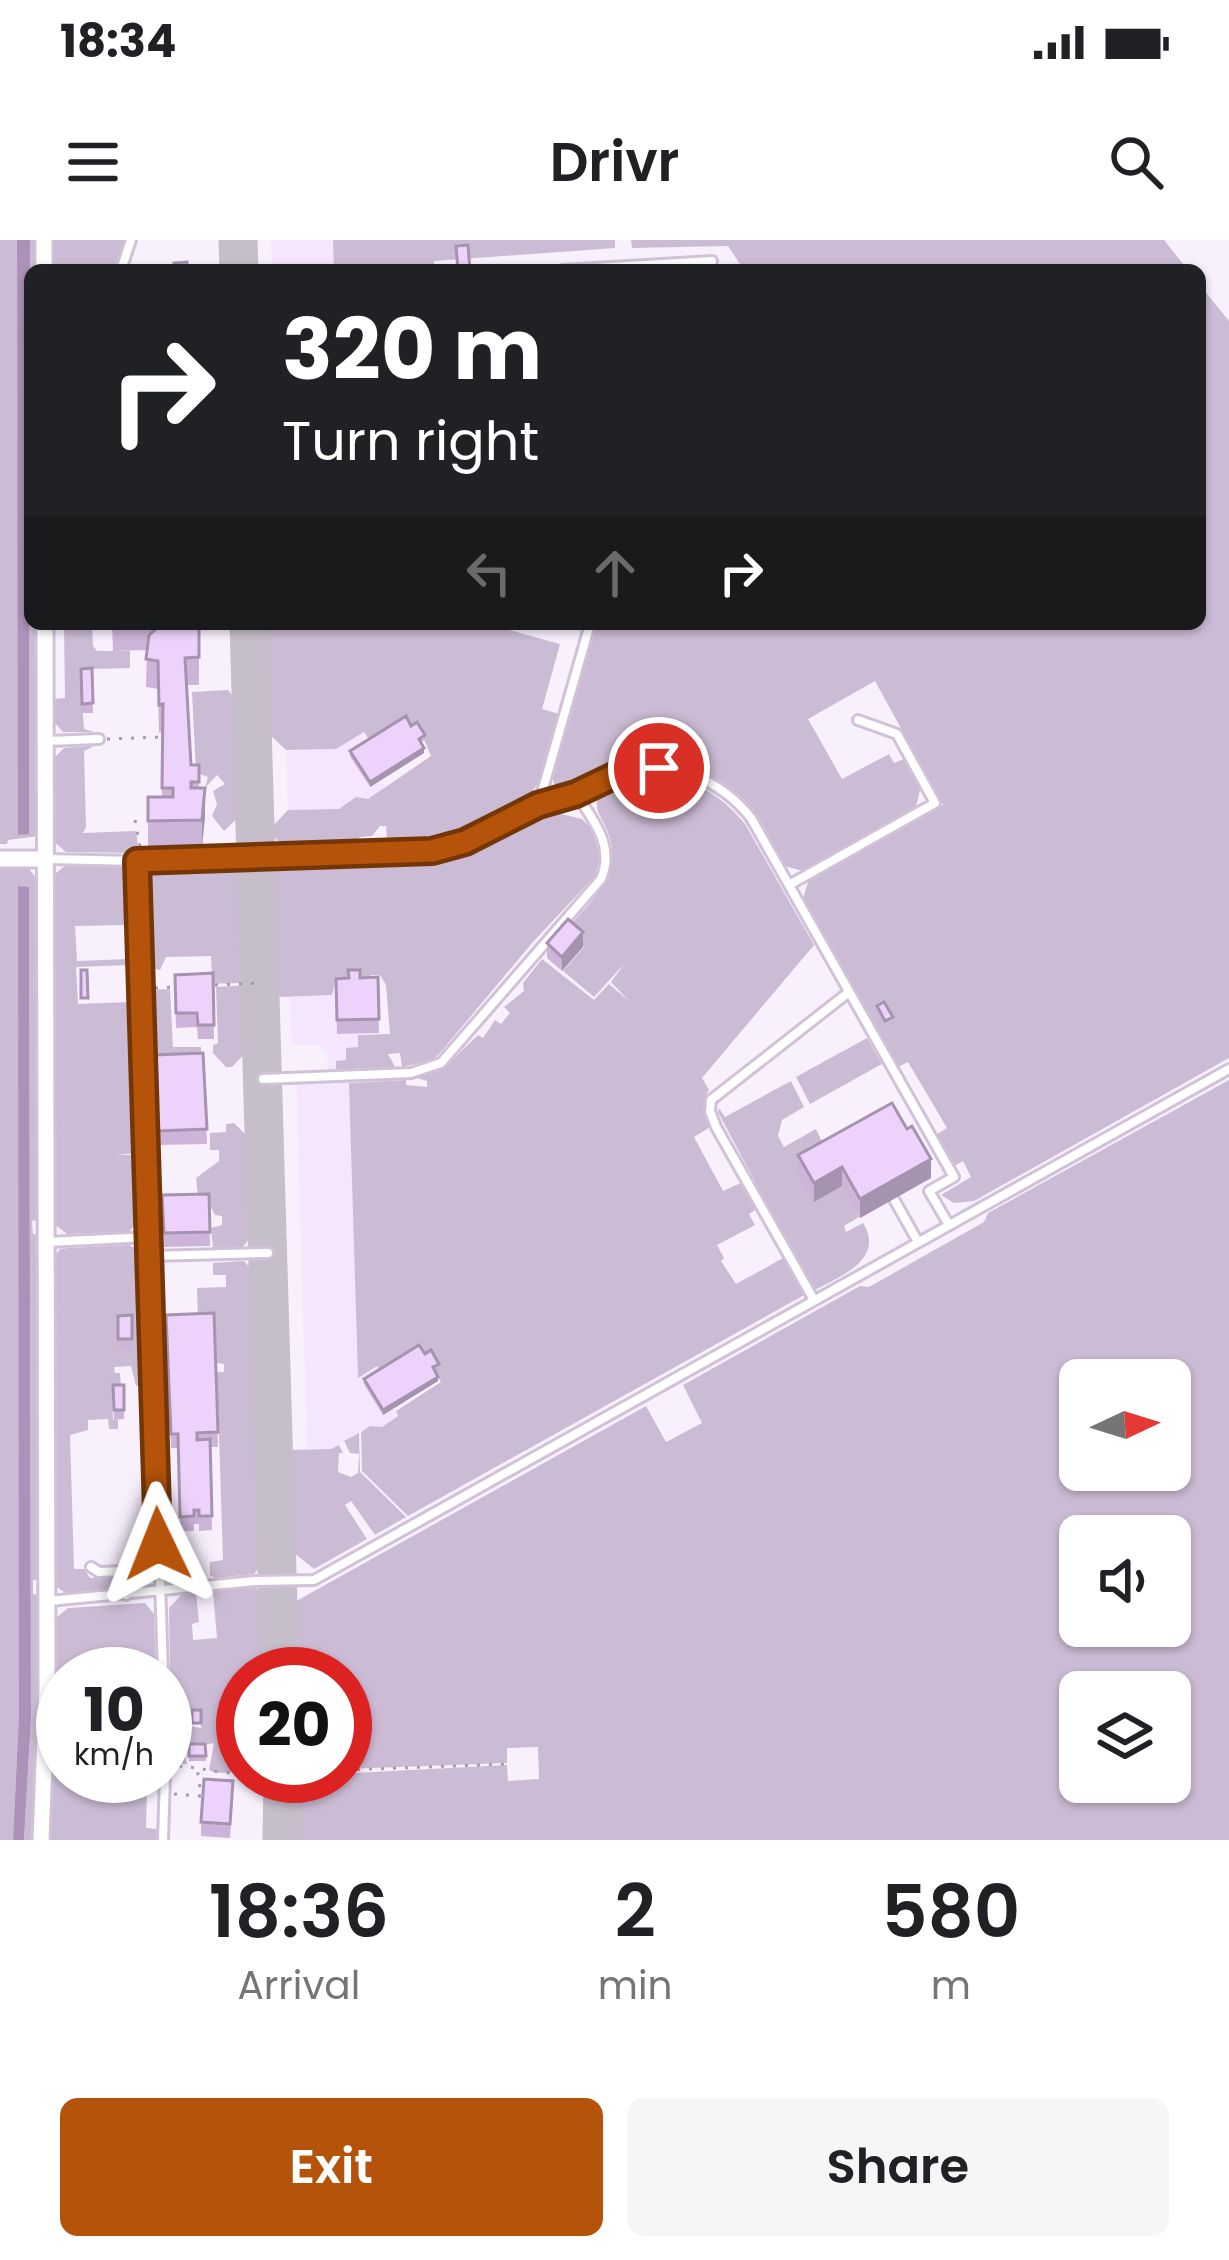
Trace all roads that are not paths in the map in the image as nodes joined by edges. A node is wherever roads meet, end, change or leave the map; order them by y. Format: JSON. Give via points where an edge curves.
{"nodes":[{"id":1,"x":712,"y":261,"type":"dead end"},
{"id":2,"x":662,"y":264,"type":"edge"},
{"id":3,"x":45,"y":630,"type":"edge"},
{"id":4,"x":588,"y":630,"type":"edge"},
{"id":5,"x":858,"y":720,"type":"dead end"},
{"id":6,"x":99,"y":739,"type":"road end"},
{"id":7,"x":45,"y":741,"type":"junction"},
{"id":8,"x":576,"y":794,"type":"junction"},
{"id":9,"x":538,"y":805,"type":"junction"},
{"id":10,"x":46,"y":859,"type":"junction"},
{"id":11,"x":0,"y":860,"type":"edge"},
{"id":12,"x":137,"y":861,"type":"junction"},
{"id":13,"x":789,"y":885,"type":"junction"},
{"id":14,"x":849,"y":992,"type":"junction"},
{"id":15,"x":1229,"y":1069,"type":"edge"},
{"id":16,"x":262,"y":1078,"type":"dead end"},
{"id":17,"x":895,"y":1202,"type":"dead end"},
{"id":18,"x":949,"y":1225,"type":"junction"},
{"id":19,"x":149,"y":1237,"type":"junction"},
{"id":20,"x":46,"y":1242,"type":"junction"},
{"id":21,"x":918,"y":1242,"type":"junction"},
{"id":22,"x":268,"y":1253,"type":"dead end"},
{"id":23,"x":149,"y":1256,"type":"junction"},
{"id":24,"x":814,"y":1300,"type":"junction"},
{"id":25,"x":91,"y":1567,"type":"dead end"},
{"id":26,"x":160,"y":1592,"type":"junction"},
{"id":27,"x":126,"y":1594,"type":"junction"},
{"id":28,"x":47,"y":1601,"type":"junction"},
{"id":29,"x":162,"y":1647,"type":"edge"},
{"id":30,"x":165,"y":1803,"type":"edge"},
{"id":31,"x":41,"y":1840,"type":"edge"},
{"id":32,"x":163,"y":1840,"type":"edge"}],
"edges":[{"from":1,"to":2,"type":"lane"},
{"from":3,"to":7,"type":"street"},
{"from":4,"to":9,"type":"lane"},
{"from":5,"to":13,"type":"lane","via":[[897,734],[935,803]]},
{"from":6,"to":7,"type":"lane"},
{"from":7,"to":10,"type":"street"},
{"from":8,"to":9,"type":"lane"},
{"from":8,"to":13,"type":"lane","via":[[634,770],[701,778],[737,801]]},
{"from":8,"to":16,"type":"lane","via":[[603,836],[601,879],[445,1059],[411,1073]]},
{"from":9,"to":12,"type":"lane","via":[[432,851]]},
{"from":10,"to":11,"type":"street"},
{"from":10,"to":12,"type":"lane"},
{"from":10,"to":20,"type":"street"},
{"from":12,"to":19,"type":"lane"},
{"from":13,"to":14,"type":"lane"},
{"from":14,"to":18,"type":"lane","via":[[954,1177],[929,1191]]},
{"from":14,"to":24,"type":"lane","via":[[711,1100],[716,1127]]},
{"from":15,"to":18,"type":"lane"},
{"from":17,"to":21,"type":"lane"},
{"from":18,"to":21,"type":"lane"},
{"from":19,"to":20,"type":"lane"},
{"from":19,"to":23,"type":"lane"},
{"from":20,"to":28,"type":"street"},
{"from":21,"to":24,"type":"lane"},
{"from":22,"to":23,"type":"lane"},
{"from":23,"to":26,"type":"lane"},
{"from":24,"to":26,"type":"lane","via":[[314,1580]]},
{"from":25,"to":27,"type":"lane","via":[[124,1571]]},
{"from":26,"to":27,"type":"lane"},
{"from":26,"to":29,"type":"lane"},
{"from":27,"to":28,"type":"lane"},
{"from":28,"to":31,"type":"street"},
{"from":30,"to":32,"type":"lane"}]}
